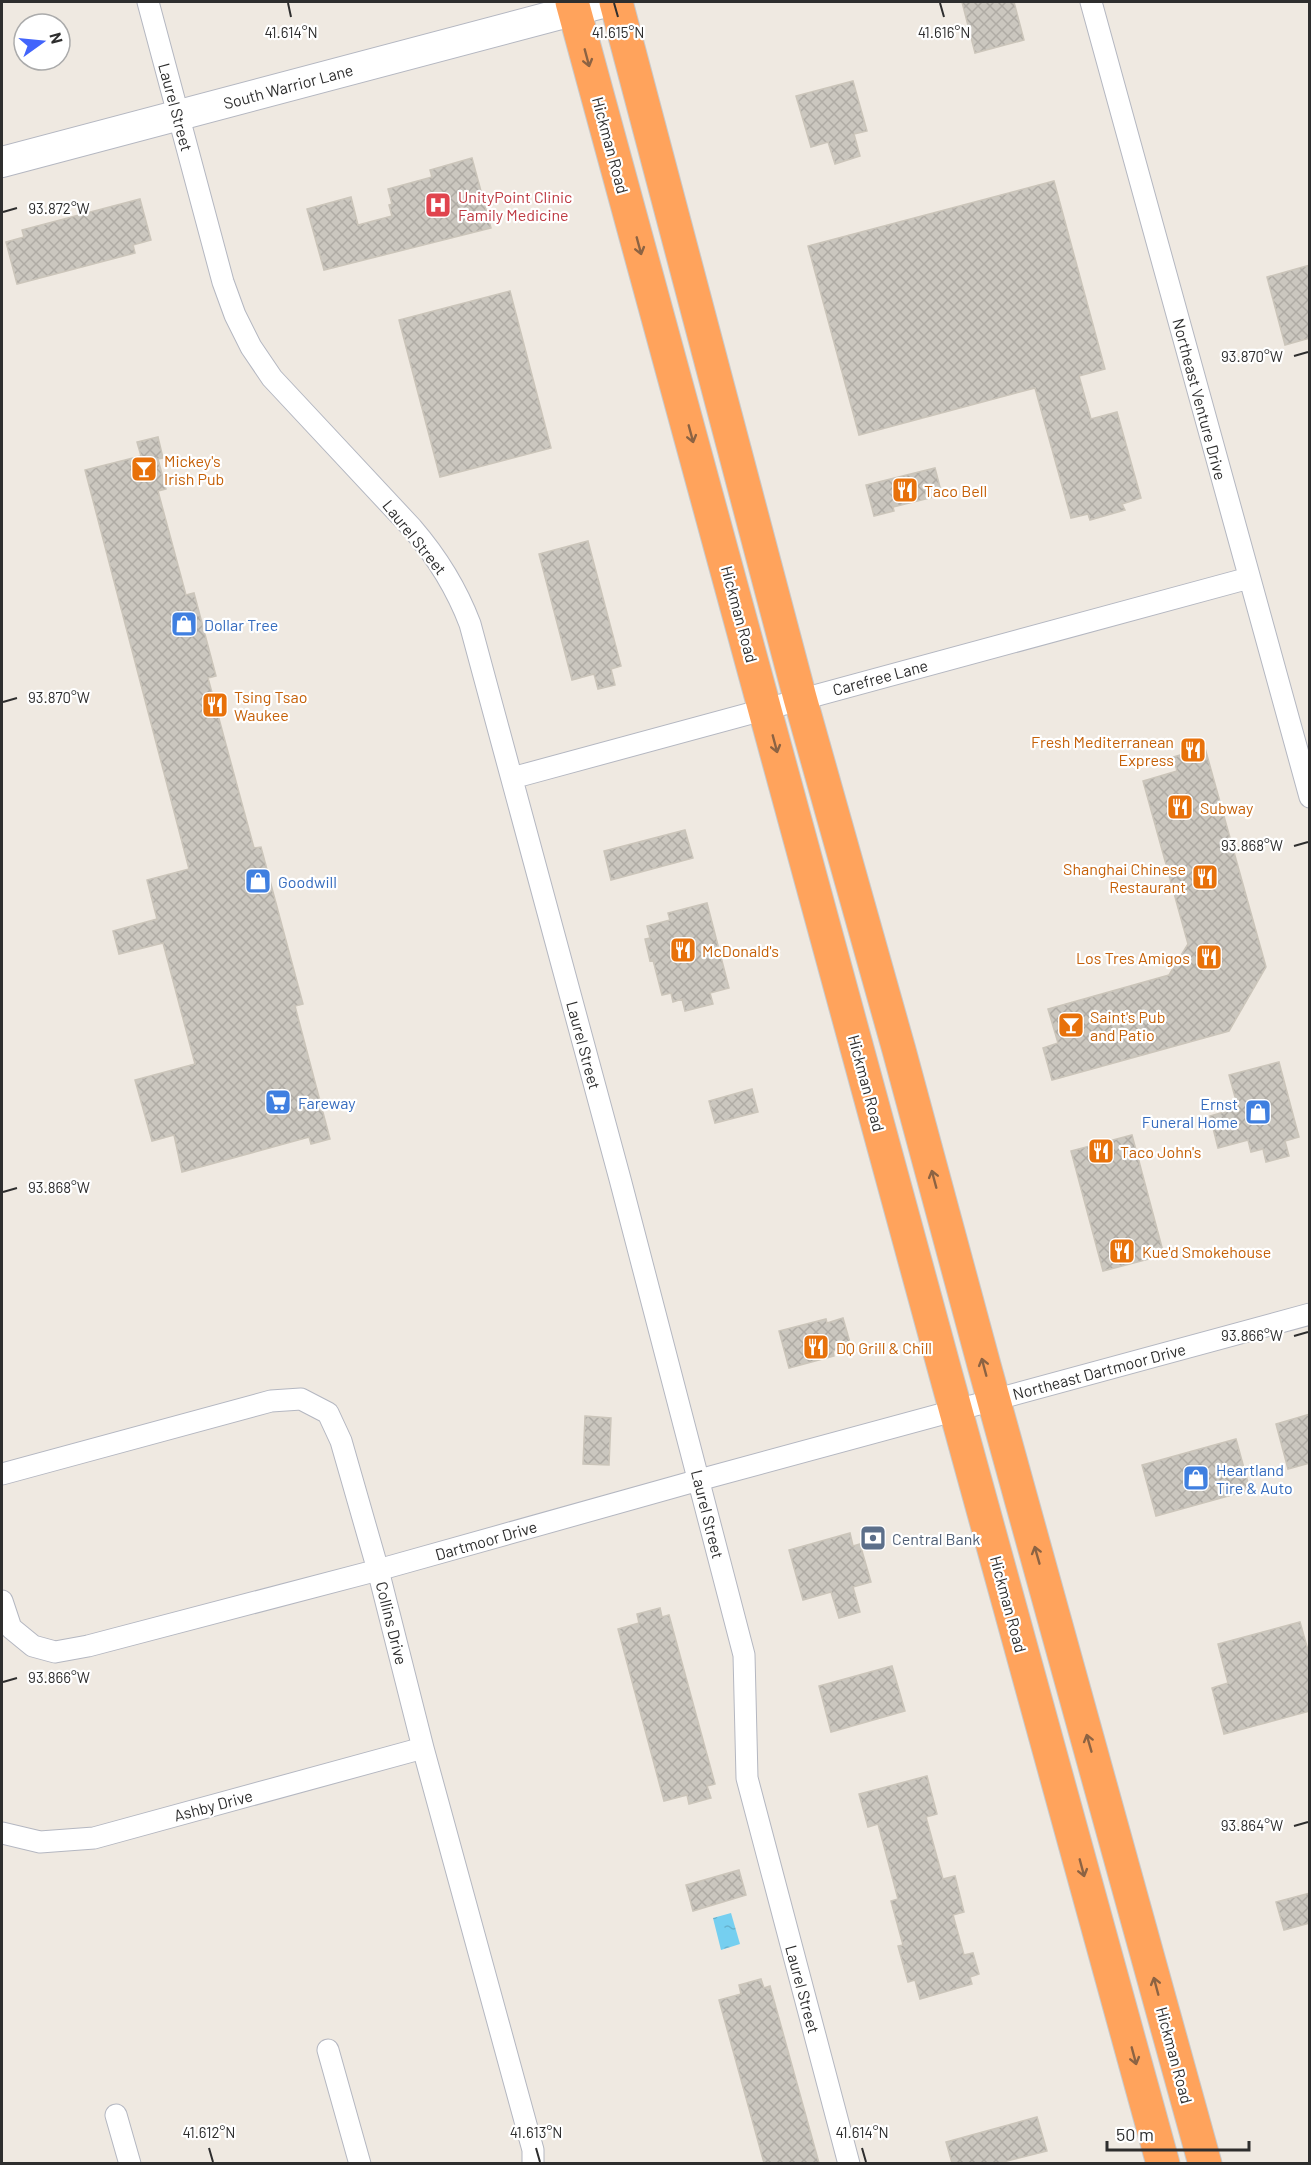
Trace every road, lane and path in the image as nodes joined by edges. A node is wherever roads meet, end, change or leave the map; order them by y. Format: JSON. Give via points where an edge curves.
{"nodes":[{"id":1,"x":148,"y":2,"type":"edge"},
{"id":2,"x":606,"y":2,"type":"edge"},
{"id":3,"x":615,"y":2,"type":"edge"},
{"id":4,"x":1091,"y":2,"type":"edge"},
{"id":5,"x":573,"y":6,"type":"edge"},
{"id":6,"x":178,"y":115,"type":"junction"},
{"id":7,"x":2,"y":162,"type":"edge"},
{"id":8,"x":1249,"y":578,"type":"junction"},
{"id":9,"x":800,"y":698,"type":"junction"},
{"id":10,"x":766,"y":709,"type":"junction"},
{"id":11,"x":512,"y":778,"type":"junction"},
{"id":12,"x":1310,"y":797,"type":"edge"},
{"id":13,"x":1310,"y":1314,"type":"edge"},
{"id":14,"x":993,"y":1400,"type":"junction"},
{"id":15,"x":956,"y":1410,"type":"junction"},
{"id":16,"x":2,"y":1474,"type":"edge"},
{"id":17,"x":699,"y":1480,"type":"junction"},
{"id":18,"x":378,"y":1570,"type":"junction"},
{"id":19,"x":2,"y":1601,"type":"edge"},
{"id":20,"x":423,"y":1748,"type":"junction"},
{"id":21,"x":2,"y":1833,"type":"edge"},
{"id":22,"x":328,"y":2050,"type":"dead end"},
{"id":23,"x":116,"y":2115,"type":"dead end"},
{"id":24,"x":130,"y":2163,"type":"edge"},
{"id":25,"x":360,"y":2163,"type":"edge"},
{"id":26,"x":533,"y":2163,"type":"edge"},
{"id":27,"x":849,"y":2163,"type":"edge"},
{"id":28,"x":1163,"y":2163,"type":"edge"},
{"id":29,"x":1205,"y":2163,"type":"edge"}],
"edges":[{"from":1,"to":6,"type":"street","name":"Laurel Street"},
{"from":2,"to":5,"type":"street","name":"South Warrior Lane"},
{"from":3,"to":9,"type":"highway","name":"Hickman Road"},
{"from":4,"to":8,"type":"street","name":"Northeast Venture Drive"},
{"from":5,"to":6,"type":"street","name":"South Warrior Lane"},
{"from":5,"to":10,"type":"highway","name":"Hickman Road","one_way":true},
{"from":6,"to":7,"type":"street","name":"South Warrior Lane"},
{"from":6,"to":11,"type":"street","name":"Laurel Street","via":[[234,315],[272,378],[412,528],[451,580],[470,624]]},
{"from":8,"to":9,"type":"street","name":"Carefree Lane"},
{"from":8,"to":12,"type":"street","name":"Northeast Venture Drive"},
{"from":9,"to":10,"type":"street","name":"Carefree Lane"},
{"from":14,"to":9,"type":"highway","name":"Hickman Road","one_way":true},
{"from":10,"to":11,"type":"street","name":"Carefree Lane"},
{"from":10,"to":15,"type":"highway","name":"Hickman Road","one_way":true},
{"from":11,"to":17,"type":"street","name":"Laurel Street"},
{"from":13,"to":14,"type":"street","name":"Northeast Dartmoor Drive"},
{"from":14,"to":15,"type":"street","name":"Dartmoor Drive"},
{"from":29,"to":14,"type":"highway","name":"Hickman Road","one_way":true},
{"from":15,"to":17,"type":"street","name":"Dartmoor Drive"},
{"from":15,"to":28,"type":"highway","name":"Hickman Road","one_way":true},
{"from":16,"to":18,"type":"street","name":"Collins Drive","via":[[271,1401],[301,1399],[328,1413],[341,1441]]},
{"from":17,"to":18,"type":"street","name":"Dartmoor Drive"},
{"from":17,"to":27,"type":"street","name":"Laurel Street","via":[[744,1656],[747,1778]]},
{"from":18,"to":19,"type":"street","name":"Dartmoor Drive","via":[[55,1652],[33,1646],[11,1628]]},
{"from":18,"to":20,"type":"street","name":"Collins Drive"},
{"from":20,"to":21,"type":"street","name":"Ashby Drive","via":[[94,1838],[40,1842]]},
{"from":20,"to":26,"type":"street","name":"Collins Drive","via":[[533,2150]]},
{"from":22,"to":25,"type":"street"},
{"from":23,"to":24,"type":"street"}]}
